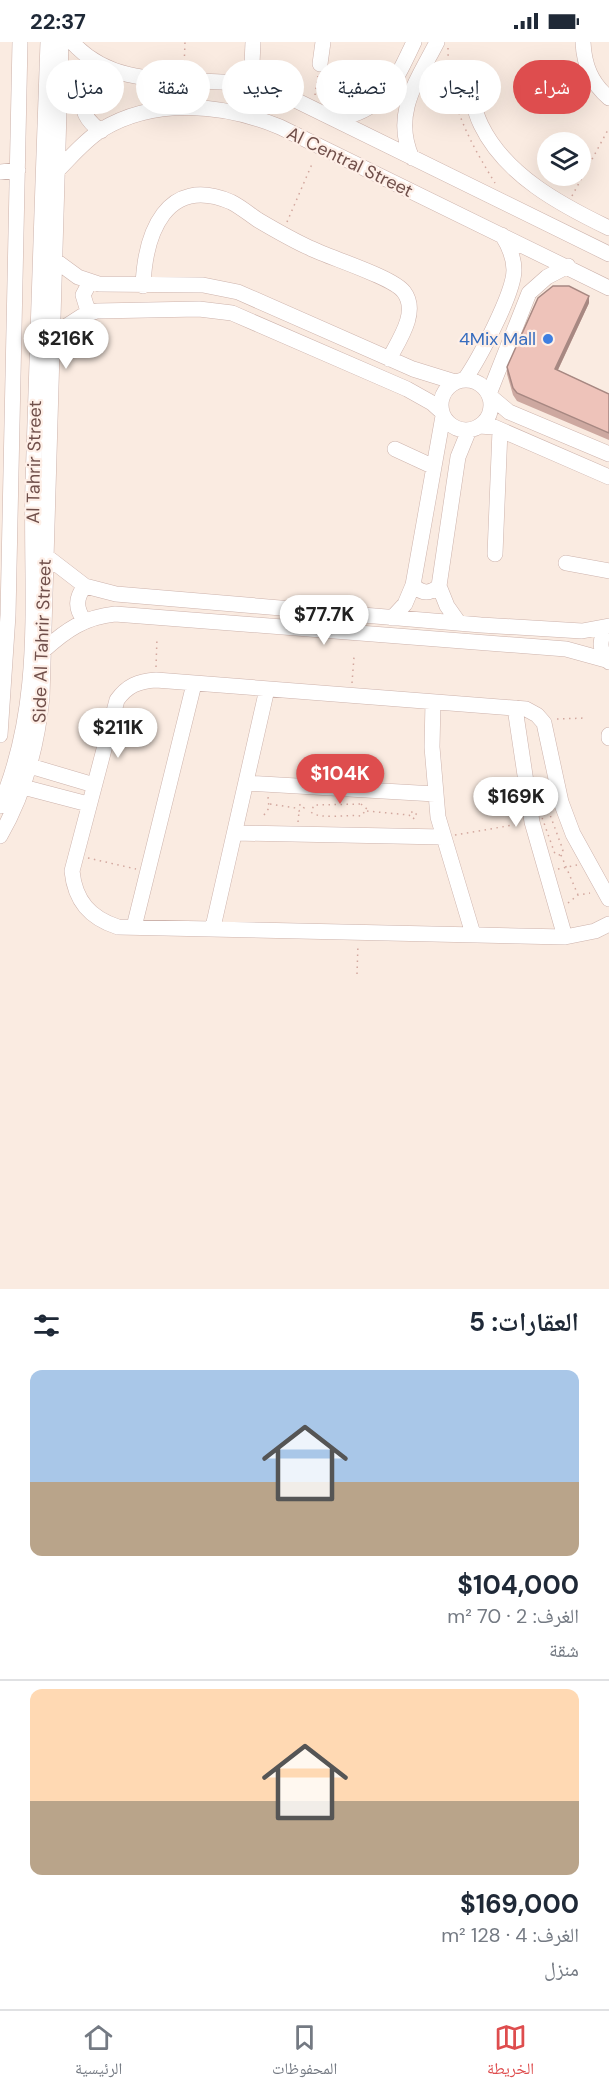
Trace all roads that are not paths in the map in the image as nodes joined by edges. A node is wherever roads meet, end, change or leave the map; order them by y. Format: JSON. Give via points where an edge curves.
{"nodes":[{"id":1,"x":20,"y":42,"type":"edge"},
{"id":2,"x":48,"y":42,"type":"edge"},
{"id":3,"x":61,"y":42,"type":"edge"},
{"id":4,"x":72,"y":42,"type":"edge"},
{"id":5,"x":253,"y":42,"type":"edge"},
{"id":6,"x":323,"y":42,"type":"edge"},
{"id":7,"x":414,"y":42,"type":"edge"},
{"id":8,"x":437,"y":42,"type":"edge"},
{"id":9,"x":583,"y":42,"type":"edge"},
{"id":10,"x":92,"y":60,"type":"edge"},
{"id":11,"x":252,"y":60,"type":"edge"},
{"id":12,"x":321,"y":60,"type":"edge"},
{"id":13,"x":124,"y":75,"type":"edge"},
{"id":14,"x":222,"y":84,"type":"edge"},
{"id":15,"x":609,"y":98,"type":"edge"},
{"id":16,"x":304,"y":103,"type":"edge"},
{"id":17,"x":85,"y":114,"type":"edge"},
{"id":18,"x":478,"y":114,"type":"edge"},
{"id":19,"x":335,"y":119,"type":"junction"},
{"id":20,"x":100,"y":131,"type":"junction"},
{"id":21,"x":412,"y":158,"type":"junction"},
{"id":22,"x":18,"y":170,"type":"junction"},
{"id":23,"x":57,"y":171,"type":"junction"},
{"id":24,"x":0,"y":172,"type":"edge"},
{"id":25,"x":602,"y":224,"type":"edge"},
{"id":26,"x":48,"y":229,"type":"junction"},
{"id":27,"x":502,"y":235,"type":"junction"},
{"id":28,"x":585,"y":242,"type":"junction"},
{"id":29,"x":609,"y":254,"type":"edge"},
{"id":30,"x":52,"y":258,"type":"junction"},
{"id":31,"x":568,"y":266,"type":"junction"},
{"id":32,"x":90,"y":282,"type":"junction"},
{"id":33,"x":136,"y":286,"type":"junction"},
{"id":34,"x":609,"y":288,"type":"edge"},
{"id":35,"x":130,"y":309,"type":"junction"},
{"id":36,"x":93,"y":312,"type":"junction"},
{"id":37,"x":38,"y":322,"type":"junction"},
{"id":38,"x":12,"y":324,"type":"junction"},
{"id":39,"x":51,"y":336,"type":"junction"},
{"id":40,"x":389,"y":359,"type":"junction"},
{"id":41,"x":460,"y":381,"type":"junction"},
{"id":42,"x":489,"y":395,"type":"junction"},
{"id":43,"x":443,"y":414,"type":"junction"},
{"id":44,"x":474,"y":428,"type":"junction"},
{"id":45,"x":501,"y":430,"type":"junction"},
{"id":46,"x":395,"y":449,"type":"dead end"},
{"id":47,"x":609,"y":454,"type":"edge"},
{"id":48,"x":434,"y":467,"type":"junction"},
{"id":49,"x":6,"y":468,"type":"edge"},
{"id":50,"x":609,"y":477,"type":"edge"},
{"id":51,"x":39,"y":492,"type":"junction"},
{"id":52,"x":421,"y":543,"type":"junction"},
{"id":53,"x":444,"y":547,"type":"junction"},
{"id":54,"x":495,"y":554,"type":"dead end"},
{"id":55,"x":46,"y":556,"type":"junction"},
{"id":56,"x":566,"y":562,"type":"dead end"},
{"id":57,"x":609,"y":571,"type":"edge"},
{"id":58,"x":413,"y":585,"type":"junction"},
{"id":59,"x":85,"y":586,"type":"junction"},
{"id":60,"x":439,"y":586,"type":"junction"},
{"id":61,"x":211,"y":602,"type":"junction"},
{"id":62,"x":392,"y":618,"type":"junction"},
{"id":63,"x":84,"y":620,"type":"junction"},
{"id":64,"x":210,"y":621,"type":"junction"},
{"id":65,"x":459,"y":623,"type":"junction"},
{"id":66,"x":481,"y":625,"type":"junction"},
{"id":67,"x":609,"y":627,"type":"edge"},
{"id":68,"x":480,"y":642,"type":"junction"},
{"id":69,"x":44,"y":650,"type":"junction"},
{"id":70,"x":608,"y":663,"type":"edge"},
{"id":71,"x":3,"y":682,"type":"edge"},
{"id":72,"x":195,"y":684,"type":"junction"},
{"id":73,"x":267,"y":689,"type":"junction"},
{"id":74,"x":36,"y":697,"type":"junction"},
{"id":75,"x":433,"y":702,"type":"junction"},
{"id":76,"x":515,"y":708,"type":"junction"},
{"id":77,"x":0,"y":735,"type":"edge"},
{"id":78,"x":30,"y":766,"type":"junction"},
{"id":79,"x":246,"y":783,"type":"junction"},
{"id":80,"x":94,"y":785,"type":"junction"},
{"id":81,"x":23,"y":787,"type":"junction"},
{"id":82,"x":435,"y":794,"type":"junction"},
{"id":83,"x":88,"y":804,"type":"junction"},
{"id":84,"x":0,"y":806,"type":"edge"},
{"id":85,"x":235,"y":833,"type":"junction"},
{"id":86,"x":0,"y":836,"type":"edge"},
{"id":87,"x":443,"y":837,"type":"junction"},
{"id":88,"x":608,"y":897,"type":"edge"},
{"id":89,"x":609,"y":924,"type":"edge"},
{"id":90,"x":134,"y":927,"type":"junction"},
{"id":91,"x":213,"y":927,"type":"junction"},
{"id":92,"x":473,"y":934,"type":"junction"},
{"id":93,"x":565,"y":937,"type":"junction"}],
"edges":[{"from":1,"to":22,"type":"street","name":"Al Tahrir Street"},
{"from":2,"to":26,"type":"street","name":"Al Tahrir Street"},
{"from":3,"to":23,"type":"street","name":"Side Al Tahrir Street"},
{"from":4,"to":10,"type":"street","name":"Al Central Street"},
{"from":5,"to":11,"type":"street"},
{"from":6,"to":12,"type":"street"},
{"from":7,"to":19,"type":"street","via":[[387,94],[362,112]]},
{"from":8,"to":21,"type":"street","via":[[407,103],[404,141]]},
{"from":9,"to":15,"type":"street","via":[[590,76]]},
{"from":13,"to":14,"type":"street","name":"Al Central Street"},
{"from":16,"to":19,"type":"street","name":"Al Central Street"},
{"from":17,"to":20,"type":"street"},
{"from":18,"to":25,"type":"street","via":[[502,155],[525,177],[566,206]]},
{"from":19,"to":21,"type":"street","name":"Al Central Street"},
{"from":20,"to":23,"type":"street","name":"Al Central Street"},
{"from":20,"to":27,"type":"street","name":"Al Central Street","via":[[139,113],[159,109],[241,113],[280,127]]},
{"from":21,"to":28,"type":"street","name":"Al Central Street"},
{"from":22,"to":24,"type":"street"},
{"from":22,"to":38,"type":"street","name":"Al Tahrir Street"},
{"from":23,"to":26,"type":"street","name":"Side Al Tahrir Street"},
{"from":25,"to":28,"type":"street"},
{"from":26,"to":30,"type":"street","name":"Side Al Tahrir Street"},
{"from":26,"to":37,"type":"street","name":"Al Tahrir Street"},
{"from":27,"to":31,"type":"street","name":"Al Central Street"},
{"from":27,"to":41,"type":"street","via":[[513,258],[513,283],[481,354]]},
{"from":28,"to":29,"type":"street","name":"Al Central Street"},
{"from":30,"to":32,"type":"street"},
{"from":30,"to":39,"type":"street","name":"Side Al Tahrir Street"},
{"from":31,"to":34,"type":"street","name":"Al Central Street"},
{"from":31,"to":42,"type":"street","via":[[529,292]]},
{"from":32,"to":33,"type":"street"},
{"from":32,"to":36,"type":"street","via":[[83,295],[87,308]]},
{"from":33,"to":35,"type":"street"},
{"from":33,"to":40,"type":"street","via":[[202,285],[238,292]]},
{"from":33,"to":40,"type":"street","via":[[161,214],[188,198],[204,196],[226,201],[282,234],[388,279],[405,292],[410,312]]},
{"from":35,"to":36,"type":"street"},
{"from":35,"to":43,"type":"street","via":[[216,309],[232,313],[408,389]]},
{"from":36,"to":39,"type":"street"},
{"from":37,"to":38,"type":"street"},
{"from":37,"to":51,"type":"street","name":"Al Tahrir Street"},
{"from":38,"to":49,"type":"street","name":"Al Tahrir Street"},
{"from":39,"to":51,"type":"street","name":"Side Al Tahrir Street"},
{"from":40,"to":41,"type":"street","via":[[434,378]]},
{"from":41,"to":42,"type":"street","via":[[476,382]]},
{"from":41,"to":43,"type":"street","via":[[443,395]]},
{"from":42,"to":44,"type":"street","via":[[490,410]]},
{"from":42,"to":47,"type":"street","via":[[509,412]]},
{"from":43,"to":44,"type":"street","via":[[457,428]]},
{"from":43,"to":48,"type":"street"},
{"from":44,"to":45,"type":"street"},
{"from":44,"to":53,"type":"street","via":[[458,457]]},
{"from":45,"to":50,"type":"street"},
{"from":45,"to":54,"type":"street"},
{"from":46,"to":48,"type":"street"},
{"from":48,"to":52,"type":"street"},
{"from":49,"to":71,"type":"street","name":"Al Tahrir Street"},
{"from":51,"to":55,"type":"street","name":"Side Al Tahrir Street"},
{"from":51,"to":74,"type":"street","name":"Al Tahrir Street","via":[[34,614]]},
{"from":52,"to":53,"type":"street"},
{"from":52,"to":58,"type":"street"},
{"from":53,"to":60,"type":"street"},
{"from":55,"to":59,"type":"street"},
{"from":55,"to":69,"type":"street","name":"Side Al Tahrir Street"},
{"from":56,"to":57,"type":"street"},
{"from":58,"to":60,"type":"street","via":[[423,592]]},
{"from":58,"to":62,"type":"street"},
{"from":59,"to":61,"type":"street","via":[[116,594]]},
{"from":59,"to":63,"type":"street","via":[[77,606]]},
{"from":60,"to":65,"type":"street"},
{"from":61,"to":62,"type":"street"},
{"from":61,"to":64,"type":"street"},
{"from":62,"to":65,"type":"street"},
{"from":63,"to":64,"type":"street","via":[[115,614]]},
{"from":63,"to":69,"type":"street"},
{"from":64,"to":68,"type":"street"},
{"from":65,"to":66,"type":"street"},
{"from":66,"to":67,"type":"street","via":[[582,631]]},
{"from":66,"to":68,"type":"street"},
{"from":67,"to":70,"type":"street","via":[[601,646]]},
{"from":68,"to":70,"type":"street","via":[[566,649]]},
{"from":69,"to":74,"type":"street","name":"Side Al Tahrir Street"},
{"from":71,"to":77,"type":"street","name":"Al Tahrir Street"},
{"from":72,"to":73,"type":"street"},
{"from":72,"to":80,"type":"street","via":[[156,680],[124,689],[117,700]]},
{"from":72,"to":90,"type":"street"},
{"from":73,"to":75,"type":"street"},
{"from":73,"to":79,"type":"street"},
{"from":74,"to":78,"type":"street","name":"Side Al Tahrir Street"},
{"from":74,"to":84,"type":"street","name":"Al Tahrir Street"},
{"from":75,"to":76,"type":"street"},
{"from":75,"to":82,"type":"street"},
{"from":76,"to":88,"type":"street","via":[[526,709],[544,723],[561,802],[586,862]]},
{"from":76,"to":93,"type":"street","via":[[532,822]]},
{"from":78,"to":80,"type":"street"},
{"from":78,"to":81,"type":"street","name":"Side Al Tahrir Street"},
{"from":79,"to":82,"type":"street"},
{"from":79,"to":85,"type":"street"},
{"from":80,"to":83,"type":"street"},
{"from":81,"to":83,"type":"street"},
{"from":81,"to":86,"type":"street","name":"Side Al Tahrir Street"},
{"from":82,"to":87,"type":"street"},
{"from":83,"to":90,"type":"street","via":[[72,871],[74,887],[90,914],[118,927]]},
{"from":85,"to":87,"type":"street"},
{"from":85,"to":91,"type":"street"},
{"from":87,"to":92,"type":"street"},
{"from":89,"to":93,"type":"street"},
{"from":90,"to":91,"type":"street"},
{"from":91,"to":92,"type":"street"},
{"from":92,"to":93,"type":"street"}]}
